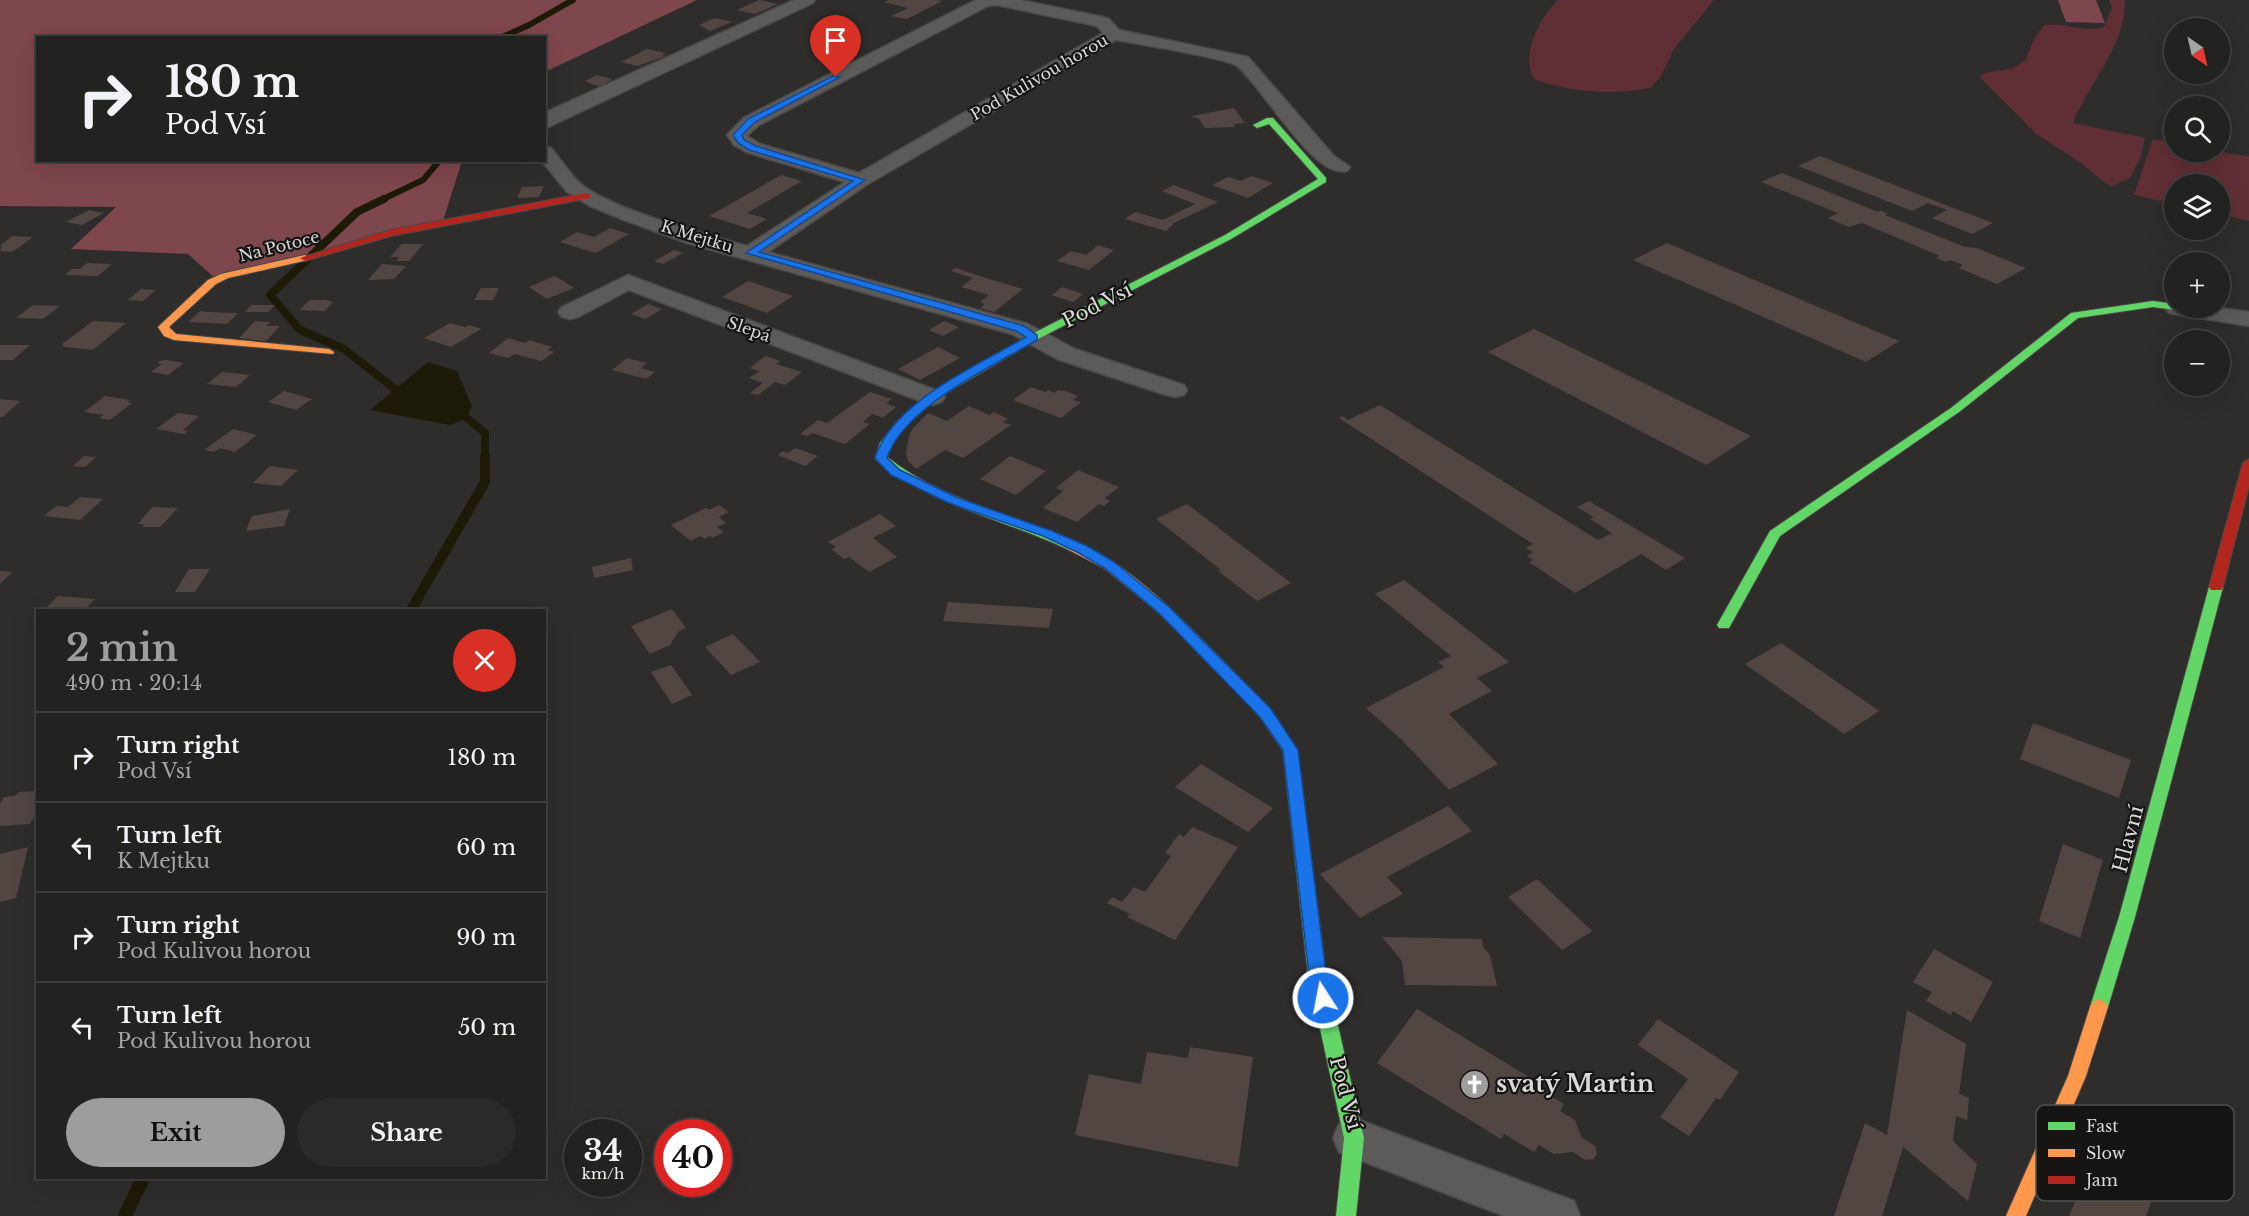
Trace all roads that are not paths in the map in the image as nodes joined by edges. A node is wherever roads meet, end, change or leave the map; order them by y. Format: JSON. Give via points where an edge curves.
{"nodes":[{"id":1,"x":807,"y":0,"type":"edge"},
{"id":2,"x":1113,"y":34,"type":"junction"},
{"id":3,"x":546,"y":122,"type":"edge"},
{"id":4,"x":1257,"y":125,"type":"dead end"},
{"id":5,"x":546,"y":154,"type":"edge"},
{"id":6,"x":1341,"y":167,"type":"dead end"},
{"id":7,"x":861,"y":180,"type":"junction"},
{"id":8,"x":587,"y":196,"type":"junction"},
{"id":9,"x":751,"y":253,"type":"junction"},
{"id":10,"x":2164,"y":305,"type":"edge"},
{"id":11,"x":570,"y":312,"type":"dead end"},
{"id":12,"x":2230,"y":316,"type":"edge"},
{"id":13,"x":2249,"y":319,"type":"edge"},
{"id":14,"x":1034,"y":337,"type":"junction"},
{"id":15,"x":328,"y":352,"type":"dead end"},
{"id":16,"x":1175,"y":390,"type":"dead end"},
{"id":17,"x":932,"y":397,"type":"junction"},
{"id":18,"x":2249,"y":463,"type":"edge"},
{"id":19,"x":1724,"y":625,"type":"dead end"},
{"id":20,"x":2064,"y":1105,"type":"edge"},
{"id":21,"x":1354,"y":1138,"type":"junction"},
{"id":22,"x":2036,"y":1170,"type":"edge"},
{"id":23,"x":1346,"y":1216,"type":"edge"},
{"id":24,"x":1558,"y":1216,"type":"edge"},
{"id":25,"x":2016,"y":1216,"type":"edge"}],
"edges":[{"from":1,"to":3,"type":"street"},
{"from":2,"to":6,"type":"street","via":[[1242,61],[1327,160]]},
{"from":2,"to":7,"type":"street","name":"Pod Kulivou horou"},
{"from":2,"to":7,"type":"street","name":"Pod Kulivou horou","via":[[1103,22],[997,0],[984,2],[752,121],[737,135],[753,148]]},
{"from":4,"to":14,"type":"street","name":"Pod Vsí","via":[[1270,120],[1323,180],[1228,237]]},
{"from":5,"to":8,"type":"street","name":"K Mejtku"},
{"from":7,"to":9,"type":"street","name":"Pod Kulivou horou"},
{"from":8,"to":9,"type":"street","name":"K Mejtku","via":[[695,238]]},
{"from":8,"to":15,"type":"street","name":"Na Potoce","via":[[390,233],[225,276],[212,282],[164,327],[174,338]]},
{"from":9,"to":14,"type":"street","name":"K Mejtku","via":[[1020,328]]},
{"from":10,"to":19,"type":"street","via":[[2075,315],[1954,410],[1775,534]]},
{"from":11,"to":17,"type":"street","name":"Slepá","via":[[628,282]]},
{"from":12,"to":13,"type":"street"},
{"from":14,"to":16,"type":"street","name":"K Mejtku","via":[[1066,354]]},
{"from":14,"to":17,"type":"street","name":"Pod Vsí"},
{"from":17,"to":21,"type":"street","name":"Pod Vsí","via":[[900,425],[886,443],[881,458],[896,472],[953,500],[1048,534],[1110,565],[1216,661],[1265,713],[1290,750],[1317,974]]},
{"from":18,"to":20,"type":"street","name":"Hlavní","via":[[2127,917]]},
{"from":21,"to":23,"type":"street"},
{"from":21,"to":24,"type":"street","name":"Pod Vsí"},
{"from":22,"to":25,"type":"street","name":"Hlavní"}]}
